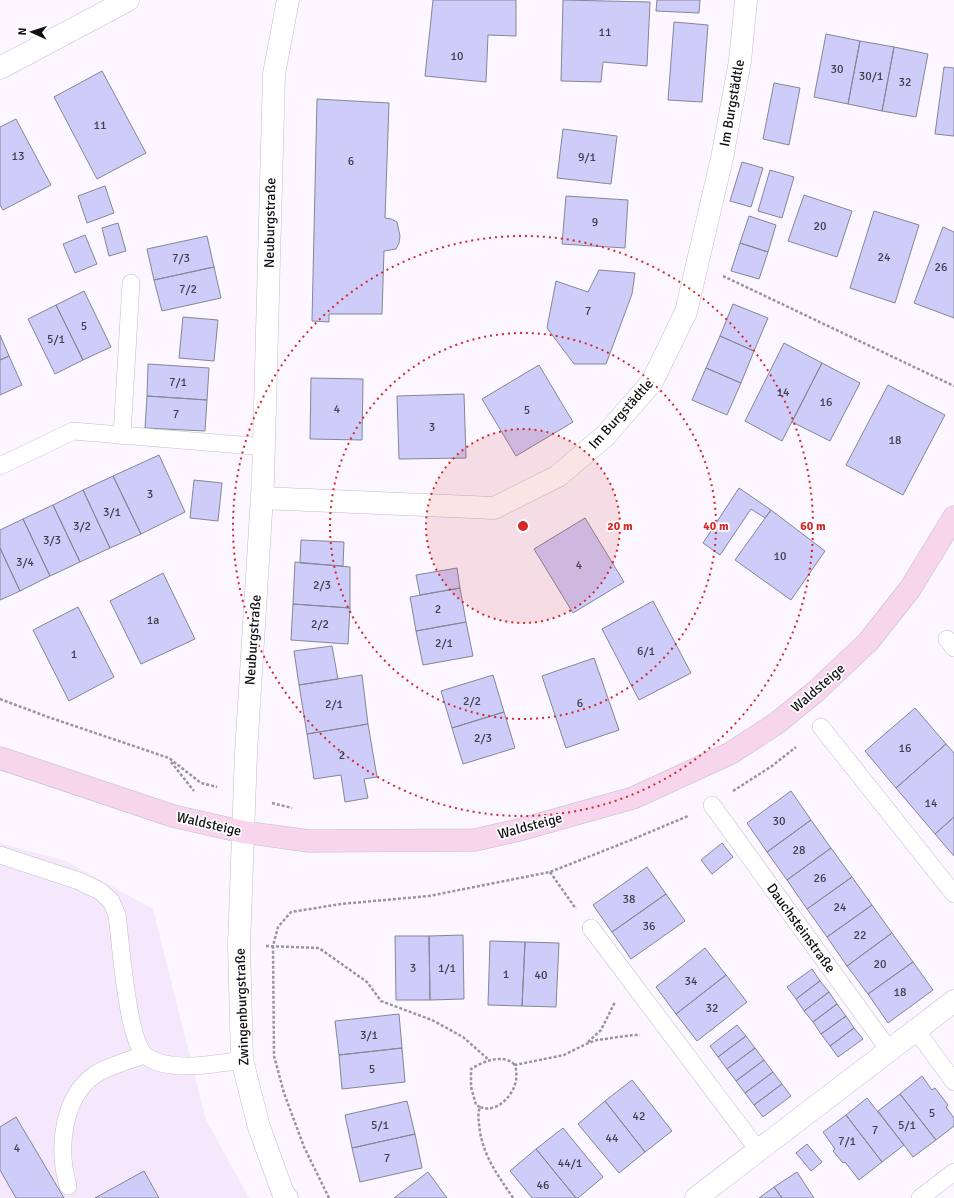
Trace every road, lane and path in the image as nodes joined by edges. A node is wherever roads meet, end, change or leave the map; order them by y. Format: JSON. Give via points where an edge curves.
{"nodes":[{"id":1,"x":128,"y":0,"type":"edge"},
{"id":2,"x":288,"y":0,"type":"edge"},
{"id":3,"x":746,"y":0,"type":"edge"},
{"id":4,"x":0,"y":68,"type":"edge"},
{"id":5,"x":697,"y":264,"type":"junction"},
{"id":6,"x":131,"y":283,"type":"dead end"},
{"id":7,"x":954,"y":386,"type":"edge"},
{"id":8,"x":122,"y":436,"type":"junction"},
{"id":9,"x":264,"y":447,"type":"junction"},
{"id":10,"x":0,"y":466,"type":"edge"},
{"id":11,"x":262,"y":498,"type":"junction"},
{"id":12,"x":954,"y":517,"type":"edge"},
{"id":13,"x":0,"y":699,"type":"edge"},
{"id":14,"x":821,"y":727,"type":"joint"},
{"id":15,"x":0,"y":758,"type":"edge"},
{"id":16,"x":169,"y":758,"type":"dead end"},
{"id":17,"x":712,"y":805,"type":"junction"},
{"id":18,"x":243,"y":832,"type":"junction"},
{"id":19,"x":0,"y":855,"type":"edge"},
{"id":20,"x":550,"y":872,"type":"junction"},
{"id":21,"x":954,"y":894,"type":"edge"},
{"id":22,"x":591,"y":928,"type":"joint"},
{"id":23,"x":239,"y":945,"type":"junction"},
{"id":24,"x":273,"y":946,"type":"junction"},
{"id":25,"x":623,"y":971,"type":"junction"},
{"id":26,"x":954,"y":1001,"type":"edge"},
{"id":27,"x":916,"y":1030,"type":"junction"},
{"id":28,"x":646,"y":1036,"type":"dead end"},
{"id":29,"x":586,"y":1044,"type":"junction"},
{"id":30,"x":889,"y":1050,"type":"junction"},
{"id":31,"x":144,"y":1055,"type":"junction"},
{"id":32,"x":242,"y":1060,"type":"junction"},
{"id":33,"x":489,"y":1060,"type":"junction"},
{"id":34,"x":515,"y":1065,"type":"junction"},
{"id":35,"x":954,"y":1082,"type":"edge"},
{"id":36,"x":480,"y":1107,"type":"junction"},
{"id":37,"x":758,"y":1150,"type":"junction"},
{"id":38,"x":954,"y":1172,"type":"edge"},
{"id":39,"x":68,"y":1186,"type":"dead end"},
{"id":40,"x":287,"y":1198,"type":"edge"},
{"id":41,"x":329,"y":1198,"type":"edge"},
{"id":42,"x":513,"y":1198,"type":"edge"},
{"id":43,"x":696,"y":1198,"type":"edge"},
{"id":44,"x":920,"y":1198,"type":"edge"}],
"edges":[{"from":1,"to":4,"type":"street"},
{"from":2,"to":9,"type":"street","name":"Neuburgstraße","via":[[274,74]]},
{"from":3,"to":5,"type":"street","name":"Im Burgstädtle","via":[[740,61],[722,158]]},
{"from":5,"to":7,"type":"path"},
{"from":5,"to":11,"type":"street","name":"Im Burgstädtle","via":[[686,312],[652,382],[605,436],[558,476],[494,508]]},
{"from":6,"to":8,"type":"lane"},
{"from":8,"to":9,"type":"lane"},
{"from":8,"to":10,"type":"lane","via":[[73,431]]},
{"from":9,"to":11,"type":"street","name":"Neuburgstraße"},
{"from":11,"to":18,"type":"street","name":"Neuburgstraße"},
{"from":12,"to":18,"type":"street","name":"Waldsteige","via":[[910,589],[868,642],[815,692],[777,724],[731,753],[633,798],[475,840],[309,841]]},
{"from":13,"to":16,"type":"path"},
{"from":14,"to":17,"type":"path","via":[[772,766]]},
{"from":14,"to":21,"type":"lane"},
{"from":15,"to":18,"type":"street","name":"Waldsteige","via":[[173,816]]},
{"from":17,"to":20,"type":"path"},
{"from":17,"to":30,"type":"lane","name":"Dauchsteinstraße"},
{"from":18,"to":23,"type":"street","name":"Zwingenburgstraße"},
{"from":19,"to":31,"type":"lane","via":[[79,881],[100,891],[111,901],[117,915],[128,1007],[134,1033]]},
{"from":20,"to":22,"type":"path"},
{"from":20,"to":24,"type":"path","via":[[429,896],[340,904],[291,912],[278,927]]},
{"from":22,"to":25,"type":"lane"},
{"from":23,"to":24,"type":"path"},
{"from":23,"to":32,"type":"street","name":"Zwingenburgstraße"},
{"from":24,"to":33,"type":"path","via":[[319,948],[367,982],[381,1001],[432,1020],[463,1037]]},
{"from":24,"to":41,"type":"path","via":[[274,1056],[284,1093],[304,1147]]},
{"from":25,"to":29,"type":"path","via":[[612,1009],[601,1030]]},
{"from":25,"to":37,"type":"lane"},
{"from":26,"to":27,"type":"street"},
{"from":27,"to":30,"type":"street"},
{"from":27,"to":35,"type":"lane"},
{"from":28,"to":29,"type":"path","via":[[633,1035]]},
{"from":29,"to":34,"type":"path","via":[[564,1055]]},
{"from":30,"to":37,"type":"street"},
{"from":31,"to":32,"type":"lane","via":[[176,1066],[199,1066]]},
{"from":31,"to":39,"type":"lane","via":[[101,1072],[77,1093],[67,1116],[62,1141],[62,1163]]},
{"from":32,"to":40,"type":"street","name":"Zwingenburgstraße","via":[[259,1126]]},
{"from":33,"to":34,"type":"path","via":[[506,1060]]},
{"from":33,"to":36,"type":"path","via":[[471,1069],[471,1087],[476,1105]]},
{"from":34,"to":36,"type":"path","via":[[514,1087],[505,1100],[493,1108]]},
{"from":36,"to":42,"type":"path","via":[[478,1117],[483,1147],[491,1166]]},
{"from":37,"to":43,"type":"street"},
{"from":38,"to":44,"type":"lane"}]}
